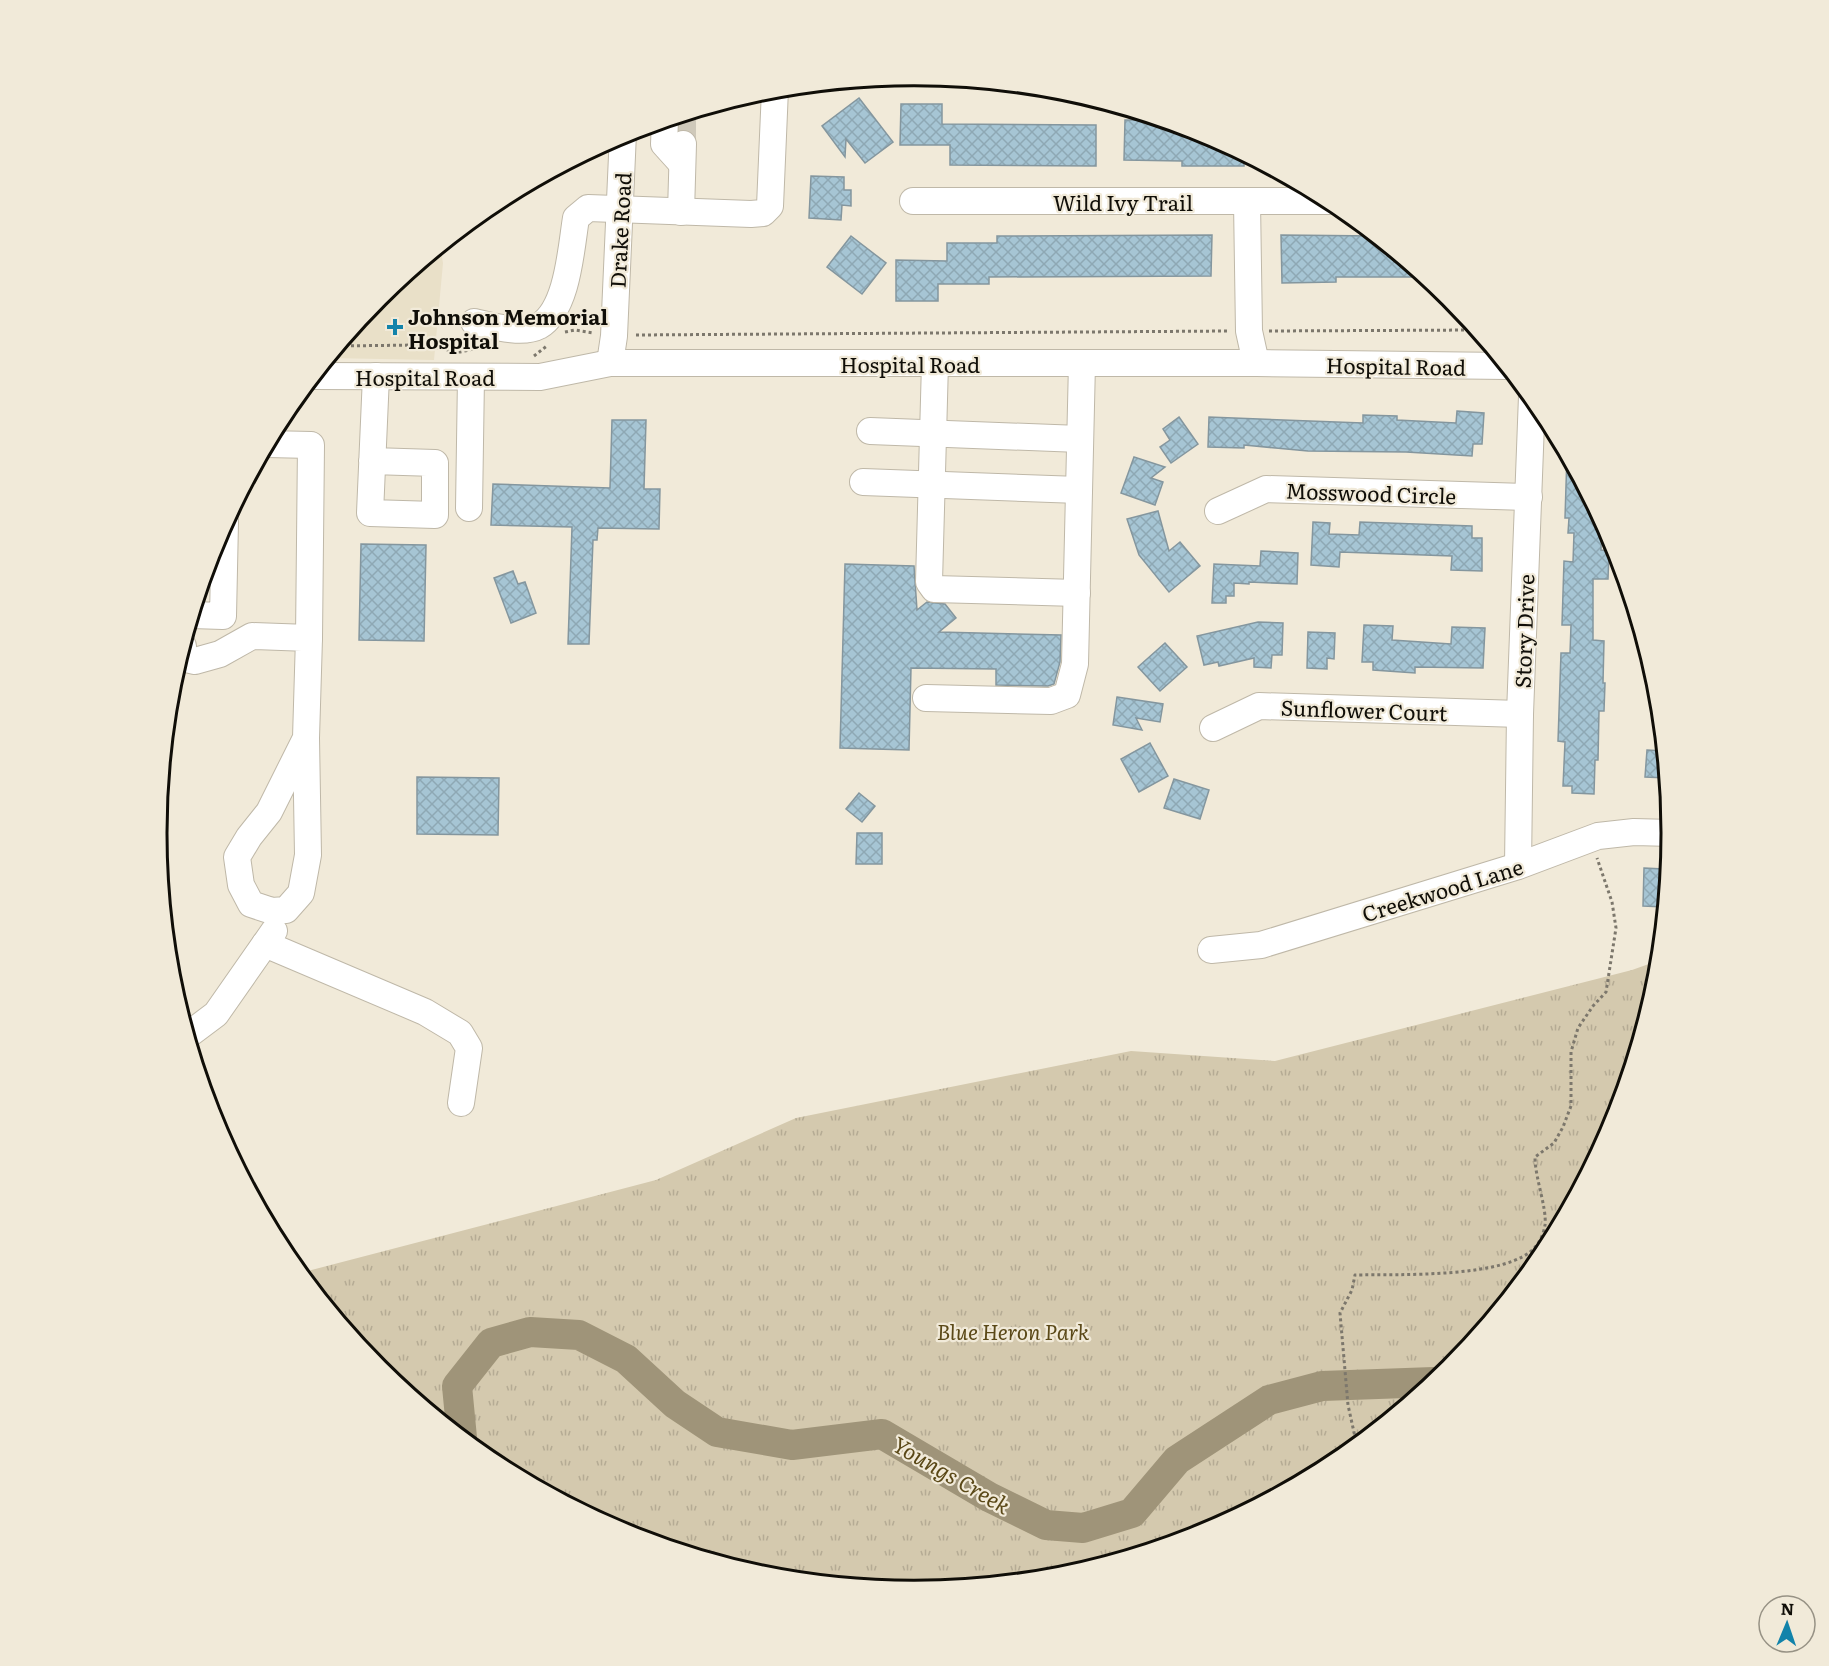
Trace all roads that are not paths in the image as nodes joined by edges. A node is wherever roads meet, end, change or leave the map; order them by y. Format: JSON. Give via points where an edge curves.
{"nodes":[{"id":1,"x":775,"y":99,"type":"edge"},
{"id":2,"x":665,"y":128,"type":"tunnel mouth"},
{"id":3,"x":623,"y":145,"type":"edge"},
{"id":4,"x":913,"y":201,"type":"dead end"},
{"id":5,"x":1314,"y":201,"type":"edge"},
{"id":6,"x":1247,"y":202,"type":"junction"},
{"id":7,"x":620,"y":209,"type":"junction"},
{"id":8,"x":681,"y":212,"type":"junction"},
{"id":9,"x":474,"y":322,"type":"dead end"},
{"id":10,"x":610,"y":363,"type":"junction"},
{"id":11,"x":935,"y":363,"type":"junction"},
{"id":12,"x":1082,"y":363,"type":"junction"},
{"id":13,"x":1256,"y":363,"type":"junction"},
{"id":14,"x":1498,"y":366,"type":"edge"},
{"id":15,"x":323,"y":376,"type":"edge"},
{"id":16,"x":376,"y":376,"type":"junction"},
{"id":17,"x":471,"y":377,"type":"junction"},
{"id":18,"x":1532,"y":412,"type":"edge"},
{"id":19,"x":870,"y":431,"type":"dead end"},
{"id":20,"x":933,"y":434,"type":"junction"},
{"id":21,"x":1080,"y":439,"type":"junction"},
{"id":22,"x":276,"y":444,"type":"edge"},
{"id":23,"x":372,"y":461,"type":"dead end"},
{"id":24,"x":863,"y":482,"type":"dead end"},
{"id":25,"x":932,"y":484,"type":"junction"},
{"id":26,"x":1079,"y":489,"type":"junction"},
{"id":27,"x":1529,"y":497,"type":"junction"},
{"id":28,"x":469,"y":508,"type":"dead end"},
{"id":29,"x":1218,"y":511,"type":"dead end"},
{"id":30,"x":224,"y":547,"type":"edge"},
{"id":31,"x":1077,"y":593,"type":"junction"},
{"id":32,"x":200,"y":615,"type":"edge"},
{"id":33,"x":222,"y":616,"type":"junction"},
{"id":34,"x":252,"y":636,"type":"junction"},
{"id":35,"x":309,"y":638,"type":"junction"},
{"id":36,"x":187,"y":659,"type":"edge"},
{"id":37,"x":926,"y":698,"type":"dead end"},
{"id":38,"x":1520,"y":714,"type":"junction"},
{"id":39,"x":1213,"y":728,"type":"dead end"},
{"id":40,"x":306,"y":738,"type":"junction"},
{"id":41,"x":1662,"y":833,"type":"edge"},
{"id":42,"x":1518,"y":866,"type":"junction"},
{"id":43,"x":286,"y":910,"type":"junction"},
{"id":44,"x":265,"y":944,"type":"junction"},
{"id":45,"x":1211,"y":950,"type":"dead end"},
{"id":46,"x":194,"y":1031,"type":"edge"},
{"id":47,"x":461,"y":1103,"type":"dead end"}],
"edges":[{"from":1,"to":8,"type":"street","via":[[770,206],[763,213],[751,214]]},
{"from":2,"to":8,"type":"street","via":[[664,144],[682,154]]},
{"from":3,"to":7,"type":"street","name":"Drake Road"},
{"from":4,"to":6,"type":"street","name":"Wild Ivy Trail"},
{"from":5,"to":6,"type":"street","name":"Wild Ivy Trail"},
{"from":6,"to":13,"type":"street","via":[[1249,331]]},
{"from":7,"to":8,"type":"street"},
{"from":7,"to":9,"type":"street","via":[[588,208],[576,218],[565,281],[554,312],[538,326],[512,330]]},
{"from":7,"to":10,"type":"street","name":"Drake Road"},
{"from":10,"to":11,"type":"street","name":"Hospital Road"},
{"from":10,"to":17,"type":"street","name":"Hospital Road","via":[[540,377]]},
{"from":11,"to":12,"type":"street","name":"Hospital Road"},
{"from":11,"to":20,"type":"street"},
{"from":12,"to":13,"type":"street","name":"Hospital Road"},
{"from":12,"to":21,"type":"street"},
{"from":13,"to":14,"type":"street","name":"Hospital Road"},
{"from":15,"to":16,"type":"street","name":"Hospital Road"},
{"from":16,"to":17,"type":"street","name":"Hospital Road"},
{"from":16,"to":23,"type":"street"},
{"from":17,"to":28,"type":"street"},
{"from":18,"to":27,"type":"street","name":"Story Drive"},
{"from":19,"to":20,"type":"street"},
{"from":20,"to":21,"type":"street"},
{"from":20,"to":25,"type":"street"},
{"from":21,"to":26,"type":"street"},
{"from":22,"to":35,"type":"street","via":[[310,445]]},
{"from":24,"to":25,"type":"street"},
{"from":25,"to":26,"type":"street"},
{"from":25,"to":31,"type":"street","via":[[929,582],[934,589]]},
{"from":26,"to":31,"type":"street"},
{"from":27,"to":29,"type":"street","name":"Mosswood Circle","via":[[1266,489]]},
{"from":27,"to":38,"type":"street","name":"Story Drive"},
{"from":30,"to":33,"type":"street"},
{"from":31,"to":37,"type":"street","via":[[1075,664],[1066,695],[1052,700]]},
{"from":32,"to":33,"type":"street"},
{"from":33,"to":34,"type":"street"},
{"from":34,"to":35,"type":"street"},
{"from":34,"to":36,"type":"street","via":[[220,654]]},
{"from":35,"to":40,"type":"street"},
{"from":38,"to":39,"type":"street","name":"Sunflower Court","via":[[1259,706]]},
{"from":38,"to":42,"type":"street","name":"Story Drive"},
{"from":40,"to":43,"type":"street","via":[[308,855],[301,893]]},
{"from":40,"to":43,"type":"street","via":[[269,812],[237,857],[241,885],[251,904],[272,911]]},
{"from":41,"to":42,"type":"street","name":"Creekwood Lane","via":[[1598,836]]},
{"from":42,"to":45,"type":"street","name":"Creekwood Lane","via":[[1261,945]]},
{"from":43,"to":44,"type":"street"},
{"from":44,"to":46,"type":"street","via":[[216,1014]]},
{"from":44,"to":47,"type":"street","via":[[425,1012],[460,1034],[469,1048]]}]}
